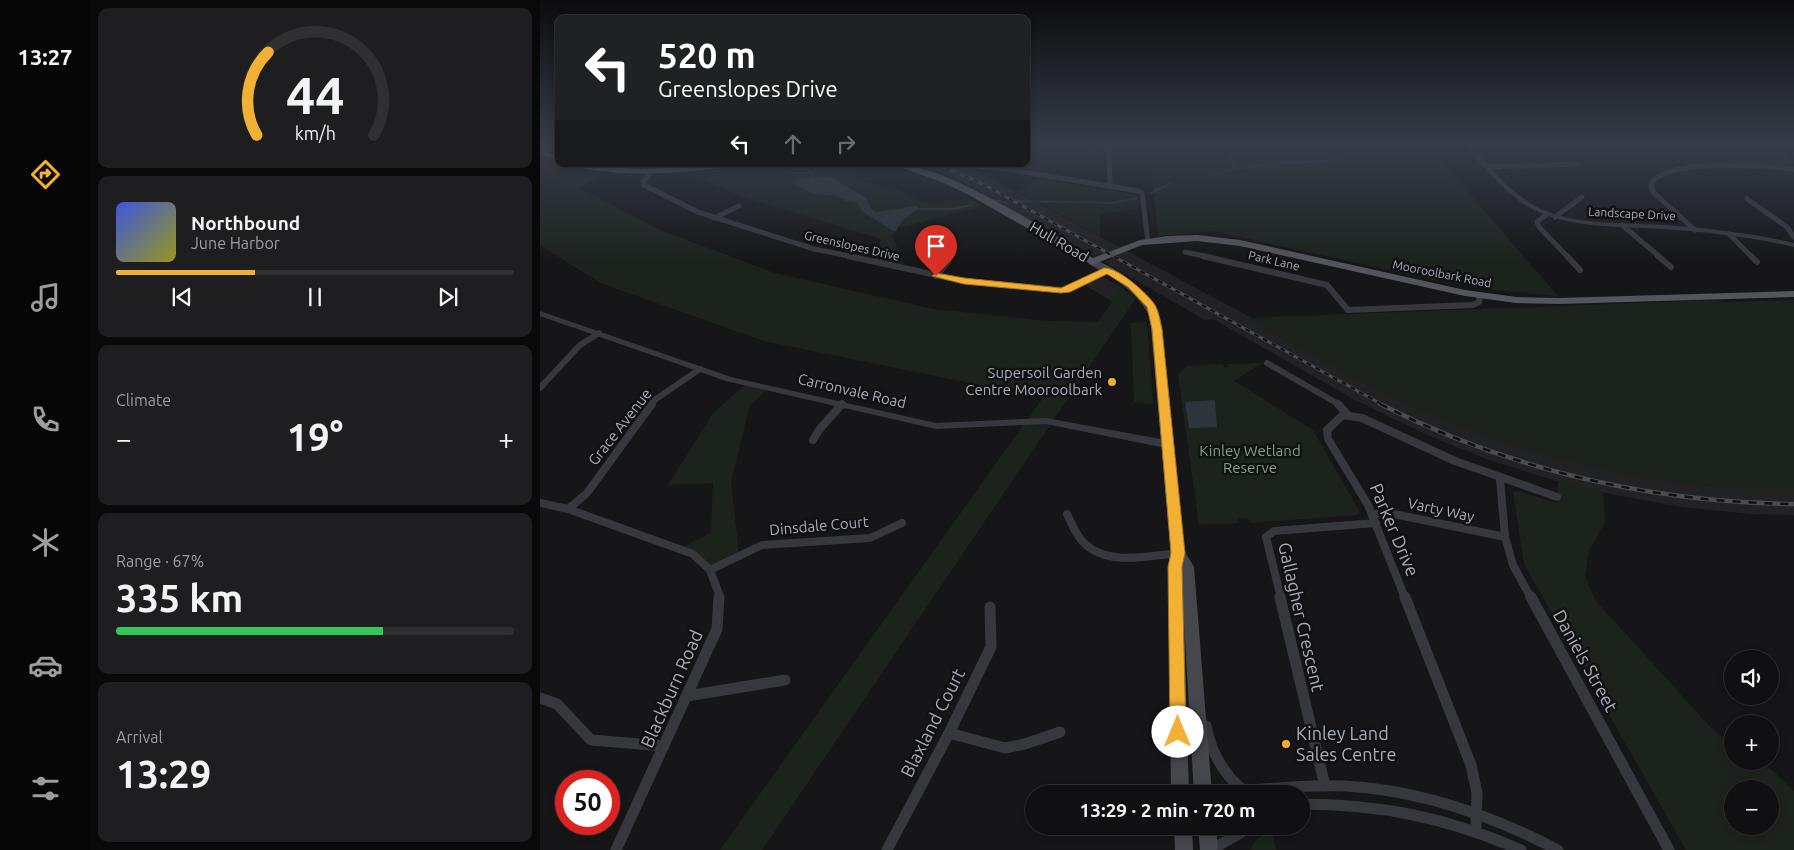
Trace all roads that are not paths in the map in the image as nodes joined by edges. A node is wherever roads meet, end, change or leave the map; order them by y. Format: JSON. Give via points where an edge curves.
{"nodes":[{"id":1,"x":644,"y":184,"type":"edge"},
{"id":2,"x":953,"y":184,"type":"edge"},
{"id":3,"x":1094,"y":184,"type":"edge"},
{"id":4,"x":1505,"y":184,"type":"edge"},
{"id":5,"x":1652,"y":184,"type":"edge"},
{"id":6,"x":1107,"y":186,"type":"joint"},
{"id":7,"x":1582,"y":197,"type":"dead end"},
{"id":8,"x":1747,"y":199,"type":"dead end"},
{"id":9,"x":739,"y":206,"type":"dead end"},
{"id":10,"x":1547,"y":214,"type":"junction"},
{"id":11,"x":1555,"y":217,"type":"junction"},
{"id":12,"x":714,"y":218,"type":"junction"},
{"id":13,"x":1622,"y":224,"type":"junction"},
{"id":14,"x":1695,"y":230,"type":"junction"},
{"id":15,"x":1729,"y":234,"type":"junction"},
{"id":16,"x":942,"y":237,"type":"dead end"},
{"id":17,"x":1794,"y":237,"type":"edge"},
{"id":18,"x":1148,"y":242,"type":"junction"},
{"id":19,"x":1794,"y":245,"type":"edge"},
{"id":20,"x":1185,"y":252,"type":"dead end"},
{"id":21,"x":1092,"y":262,"type":"junction"},
{"id":22,"x":1757,"y":262,"type":"dead end"},
{"id":23,"x":1671,"y":267,"type":"dead end"},
{"id":24,"x":1107,"y":270,"type":"junction"},
{"id":25,"x":1580,"y":270,"type":"dead end"},
{"id":26,"x":936,"y":276,"type":"junction"},
{"id":27,"x":1794,"y":294,"type":"edge"},
{"id":28,"x":1480,"y":296,"type":"junction"},
{"id":29,"x":540,"y":313,"type":"edge"},
{"id":30,"x":600,"y":333,"type":"junction"},
{"id":31,"x":1267,"y":363,"type":"dead end"},
{"id":32,"x":700,"y":369,"type":"junction"},
{"id":33,"x":540,"y":388,"type":"edge"},
{"id":34,"x":842,"y":404,"type":"junction"},
{"id":35,"x":1346,"y":414,"type":"junction"},
{"id":36,"x":813,"y":440,"type":"dead end"},
{"id":37,"x":1166,"y":444,"type":"junction"},
{"id":38,"x":1500,"y":479,"type":"junction"},
{"id":39,"x":1557,"y":496,"type":"dead end"},
{"id":40,"x":540,"y":503,"type":"edge"},
{"id":41,"x":568,"y":509,"type":"junction"},
{"id":42,"x":1067,"y":514,"type":"dead end"},
{"id":43,"x":1374,"y":519,"type":"junction"},
{"id":44,"x":902,"y":523,"type":"dead end"},
{"id":45,"x":1505,"y":537,"type":"junction"},
{"id":46,"x":1178,"y":553,"type":"junction"},
{"id":47,"x":710,"y":570,"type":"junction"},
{"id":48,"x":990,"y":607,"type":"dead end"},
{"id":49,"x":1193,"y":647,"type":"junction"},
{"id":50,"x":785,"y":680,"type":"dead end"},
{"id":51,"x":687,"y":696,"type":"junction"},
{"id":52,"x":540,"y":698,"type":"edge"},
{"id":53,"x":1060,"y":732,"type":"dead end"},
{"id":54,"x":949,"y":733,"type":"junction"},
{"id":55,"x":664,"y":746,"type":"junction"},
{"id":56,"x":1180,"y":785,"type":"edge"},
{"id":57,"x":1203,"y":785,"type":"edge"},
{"id":58,"x":1238,"y":785,"type":"edge"},
{"id":59,"x":1325,"y":786,"type":"junction"},
{"id":60,"x":1310,"y":787,"type":"edge"},
{"id":61,"x":1310,"y":804,"type":"edge"},
{"id":62,"x":1477,"y":813,"type":"junction"},
{"id":63,"x":1476,"y":830,"type":"junction"},
{"id":64,"x":1183,"y":835,"type":"edge"},
{"id":65,"x":1208,"y":835,"type":"edge"},
{"id":66,"x":1236,"y":835,"type":"edge"},
{"id":67,"x":616,"y":850,"type":"edge"},
{"id":68,"x":887,"y":850,"type":"edge"},
{"id":69,"x":1184,"y":850,"type":"edge"},
{"id":70,"x":1210,"y":850,"type":"edge"},
{"id":71,"x":1521,"y":850,"type":"edge"},
{"id":72,"x":1558,"y":850,"type":"edge"},
{"id":73,"x":1669,"y":850,"type":"edge"}],
"edges":[{"from":1,"to":12,"type":"street","name":"Greenslopes Drive"},
{"from":2,"to":21,"type":"main road","name":"Hull Road"},
{"from":3,"to":6,"type":"street"},
{"from":4,"to":10,"type":"street","name":"Landscape Drive","via":[[1526,204]]},
{"from":5,"to":14,"type":"street","via":[[1655,194]]},
{"from":6,"to":18,"type":"street","via":[[1142,194]]},
{"from":7,"to":11,"type":"street"},
{"from":8,"to":17,"type":"street","via":[[1787,227]]},
{"from":9,"to":12,"type":"street"},
{"from":10,"to":11,"type":"street","name":"Landscape Drive"},
{"from":10,"to":25,"type":"street","via":[[1537,222],[1539,227]]},
{"from":11,"to":13,"type":"street","name":"Landscape Drive","via":[[1587,223]]},
{"from":12,"to":26,"type":"street","name":"Greenslopes Drive","via":[[814,249]]},
{"from":13,"to":14,"type":"street","name":"Landscape Drive"},
{"from":13,"to":23,"type":"street"},
{"from":14,"to":15,"type":"street","name":"Landscape Drive"},
{"from":15,"to":19,"type":"street","name":"Landscape Drive"},
{"from":15,"to":22,"type":"street"},
{"from":16,"to":26,"type":"street","via":[[948,262]]},
{"from":18,"to":21,"type":"main road","name":"Mooroolbark Road"},
{"from":18,"to":28,"type":"main road","name":"Mooroolbark Road","via":[[1190,238],[1225,240]]},
{"from":20,"to":28,"type":"street","name":"Park Lane","via":[[1327,285],[1348,310],[1473,305],[1479,302]]},
{"from":21,"to":24,"type":"main road","name":"Hull Road"},
{"from":24,"to":26,"type":"street","name":"Greenslopes Drive","via":[[1067,290]]},
{"from":24,"to":37,"type":"main road","name":"Hull Road","via":[[1140,293],[1155,317]]},
{"from":27,"to":28,"type":"main road","name":"Mooroolbark Road","via":[[1538,301]]},
{"from":29,"to":30,"type":"street","name":"Carronvale Road"},
{"from":30,"to":32,"type":"street","name":"Carronvale Road"},
{"from":30,"to":33,"type":"street","via":[[580,345]]},
{"from":31,"to":35,"type":"street","via":[[1341,406]]},
{"from":32,"to":34,"type":"street","name":"Carronvale Road","via":[[729,379]]},
{"from":32,"to":41,"type":"street","name":"Grace Avenue","via":[[656,399],[587,493]]},
{"from":34,"to":36,"type":"street"},
{"from":34,"to":37,"type":"street","name":"Carronvale Road","via":[[936,426],[1046,421]]},
{"from":35,"to":38,"type":"street"},
{"from":35,"to":43,"type":"street","name":"Parker Drive","via":[[1329,426],[1326,434]]},
{"from":37,"to":46,"type":"main road","name":"Hull Road"},
{"from":38,"to":39,"type":"street"},
{"from":38,"to":45,"type":"street","name":"Daniels Street"},
{"from":40,"to":41,"type":"street","name":"Blackburn Road"},
{"from":41,"to":47,"type":"street","name":"Blackburn Road","via":[[693,554]]},
{"from":42,"to":46,"type":"street","via":[[1074,531],[1086,545],[1104,554],[1121,557]]},
{"from":43,"to":45,"type":"street","name":"Varty Way","via":[[1389,513]]},
{"from":43,"to":59,"type":"street","name":"Gallagher Crescent","via":[[1277,530],[1266,537]]},
{"from":43,"to":62,"type":"street","name":"Parker Drive","via":[[1471,765]]},
{"from":44,"to":47,"type":"street","name":"Dinsdale Court","via":[[870,538],[762,545]]},
{"from":45,"to":73,"type":"street","name":"Daniels Street","via":[[1513,565]]},
{"from":46,"to":49,"type":"main road","name":"Hull Road","via":[[1186,567]]},
{"from":46,"to":56,"type":"main road","name":"Hull Road","via":[[1175,567]]},
{"from":47,"to":51,"type":"street","name":"Blackburn Road","via":[[719,594],[717,629]]},
{"from":48,"to":54,"type":"street","name":"Blaxland Court","via":[[991,647]]},
{"from":49,"to":57,"type":"main road","name":"Hull Road"},
{"from":49,"to":58,"type":"street","via":[[1208,736],[1224,770]]},
{"from":50,"to":51,"type":"street"},
{"from":51,"to":55,"type":"street","name":"Blackburn Road"},
{"from":52,"to":55,"type":"street","via":[[558,704],[591,740]]},
{"from":53,"to":54,"type":"street","via":[[1006,748]]},
{"from":54,"to":68,"type":"street","name":"Blaxland Court"},
{"from":55,"to":67,"type":"street","name":"Blackburn Road"},
{"from":59,"to":60,"type":"street"},
{"from":59,"to":62,"type":"street","via":[[1390,791]]},
{"from":61,"to":63,"type":"street","via":[[1345,804],[1406,811]]},
{"from":62,"to":63,"type":"street","name":"Parker Drive"},
{"from":62,"to":72,"type":"street"},
{"from":63,"to":71,"type":"street"},
{"from":64,"to":69,"type":"main road"},
{"from":65,"to":70,"type":"main road"},
{"from":66,"to":70,"type":"street"}]}
